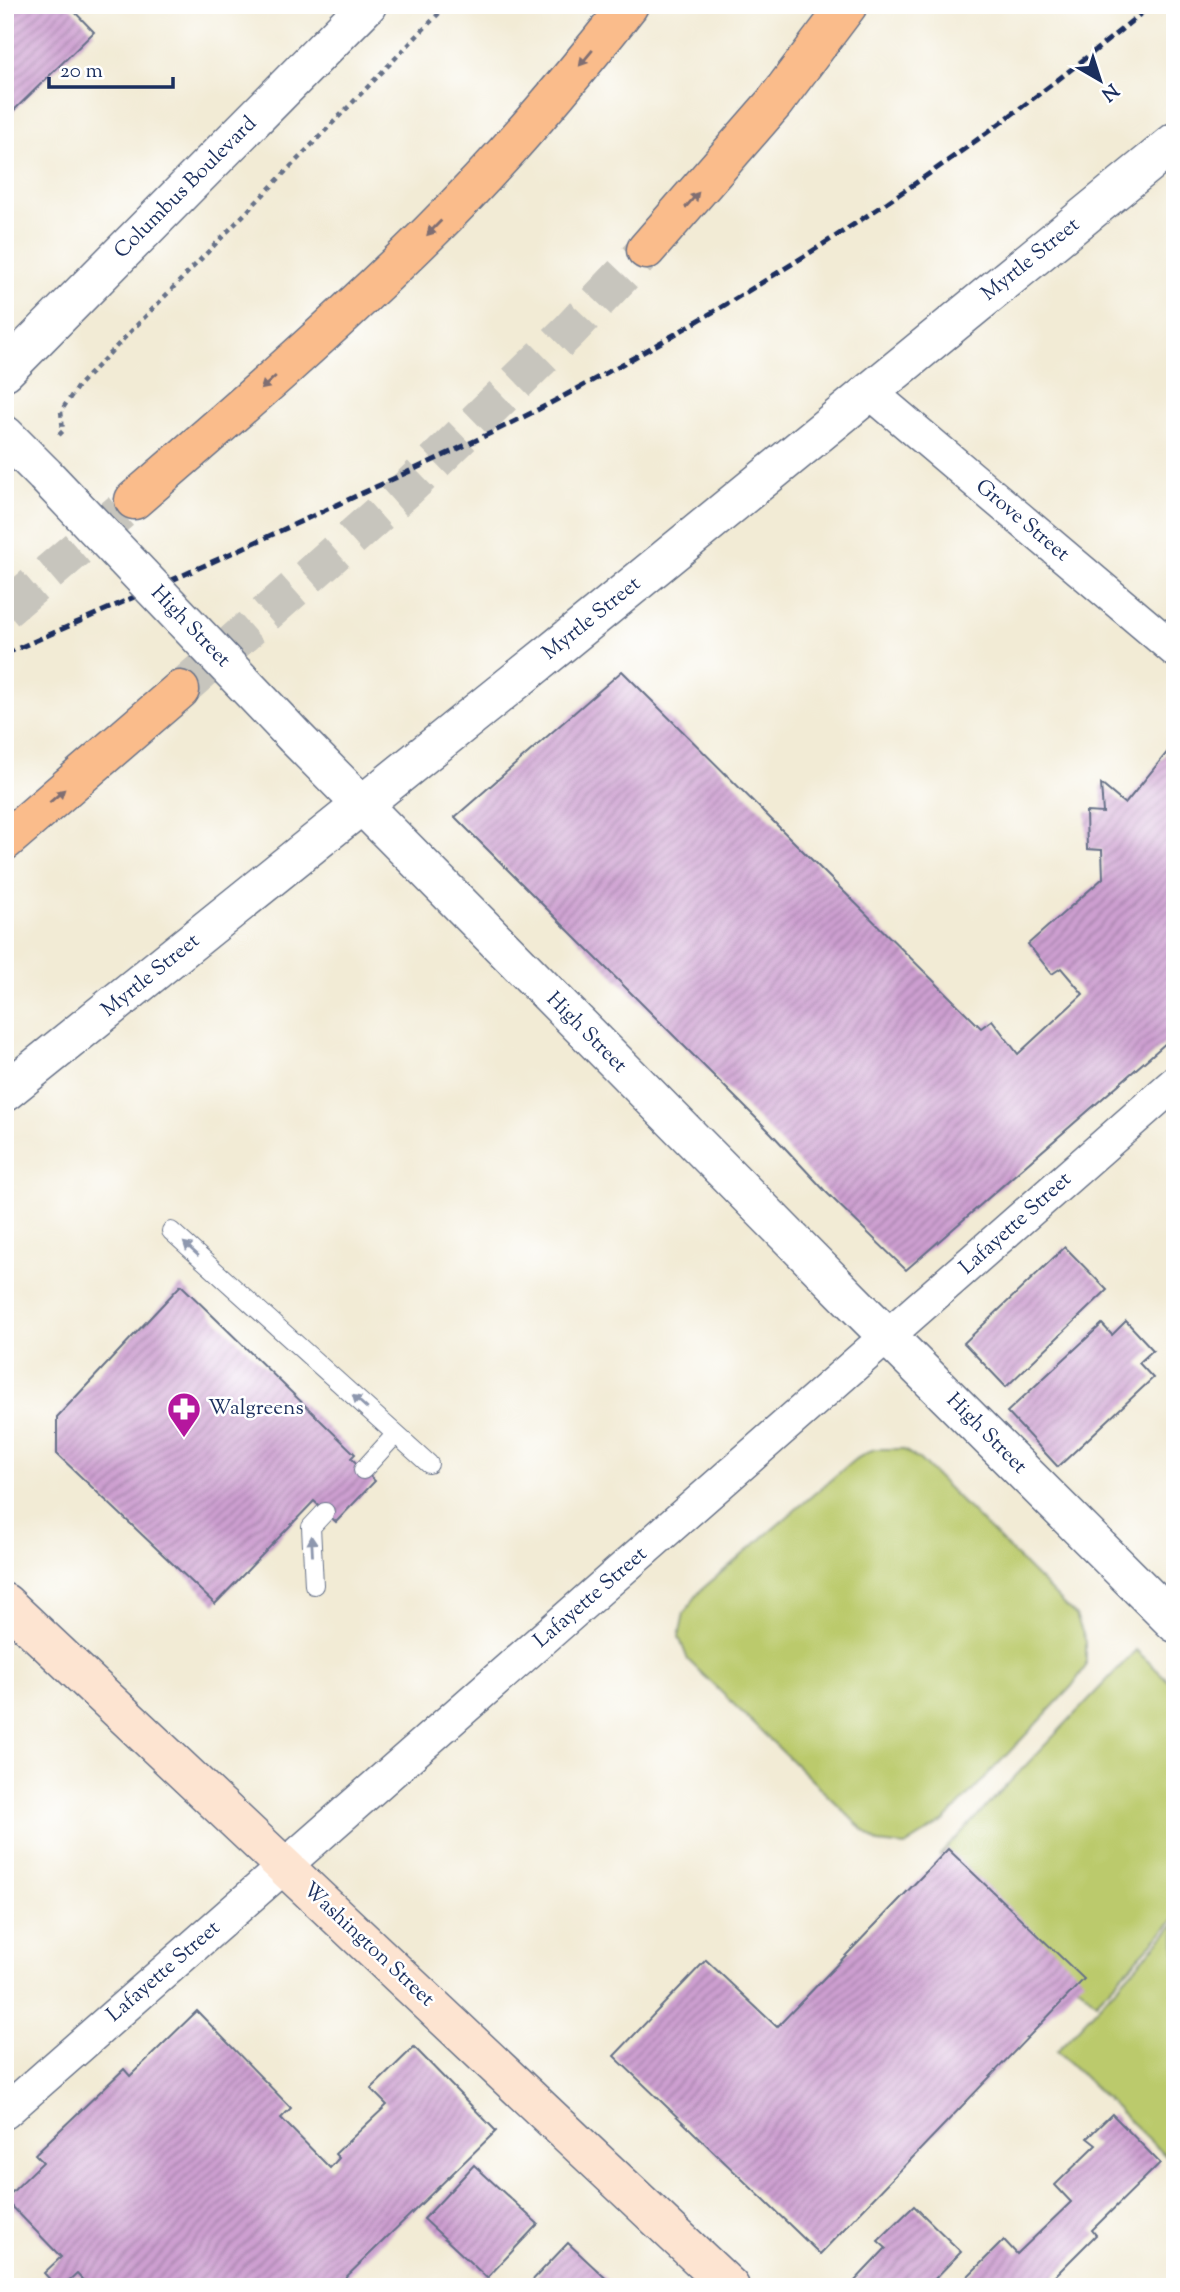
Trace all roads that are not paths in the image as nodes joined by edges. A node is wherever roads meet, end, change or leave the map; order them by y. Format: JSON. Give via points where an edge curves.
{"nodes":[{"id":1,"x":368,"y":5,"type":"edge"},
{"id":2,"x":629,"y":5,"type":"edge"},
{"id":3,"x":848,"y":5,"type":"edge"},
{"id":4,"x":1175,"y":142,"type":"edge"},
{"id":5,"x":646,"y":250,"type":"tunnel mouth"},
{"id":6,"x":5,"y":372,"type":"edge"},
{"id":7,"x":870,"y":392,"type":"junction"},
{"id":8,"x":5,"y":435,"type":"edge"},
{"id":9,"x":134,"y":500,"type":"tunnel mouth"},
{"id":10,"x":1175,"y":650,"type":"edge"},
{"id":11,"x":180,"y":690,"type":"tunnel mouth"},
{"id":12,"x":362,"y":806,"type":"junction"},
{"id":13,"x":5,"y":841,"type":"edge"},
{"id":14,"x":1175,"y":1083,"type":"edge"},
{"id":15,"x":5,"y":1092,"type":"edge"},
{"id":16,"x":171,"y":1231,"type":"dead end"},
{"id":17,"x":888,"y":1337,"type":"junction"},
{"id":18,"x":395,"y":1435,"type":"junction"},
{"id":19,"x":429,"y":1464,"type":"dead end"},
{"id":20,"x":363,"y":1470,"type":"dead end"},
{"id":21,"x":325,"y":1512,"type":"dead end"},
{"id":22,"x":314,"y":1585,"type":"dead end"},
{"id":23,"x":5,"y":1603,"type":"edge"},
{"id":24,"x":1175,"y":1623,"type":"edge"},
{"id":25,"x":284,"y":1867,"type":"junction"},
{"id":26,"x":5,"y":2112,"type":"edge"},
{"id":27,"x":730,"y":2287,"type":"edge"}],
"edges":[{"from":1,"to":6,"type":"street","name":"Columbus Boulevard"},
{"from":2,"to":9,"type":"highway","one_way":true,"via":[[548,103],[431,231],[305,351]]},
{"from":5,"to":3,"type":"highway","one_way":true,"via":[[766,113]]},
{"from":4,"to":7,"type":"street","name":"Myrtle Street"},
{"from":7,"to":10,"type":"street","name":"Grove Street"},
{"from":7,"to":12,"type":"street","name":"Myrtle Street"},
{"from":8,"to":12,"type":"street","name":"High Street","bridge":true},
{"from":13,"to":11,"type":"highway","one_way":true},
{"from":12,"to":15,"type":"street","name":"Myrtle Street"},
{"from":12,"to":17,"type":"street","name":"High Street"},
{"from":14,"to":17,"type":"street","name":"Lafayette Street"},
{"from":18,"to":16,"type":"lane","one_way":true},
{"from":17,"to":24,"type":"street","name":"High Street"},
{"from":17,"to":25,"type":"street","name":"Lafayette Street"},
{"from":18,"to":19,"type":"lane"},
{"from":18,"to":20,"type":"lane"},
{"from":22,"to":21,"type":"lane","one_way":true,"via":[[311,1527]]},
{"from":23,"to":25,"type":"main road","name":"Washington Street"},
{"from":25,"to":26,"type":"street","name":"Lafayette Street"},
{"from":25,"to":27,"type":"main road","name":"Washington Street"}]}
